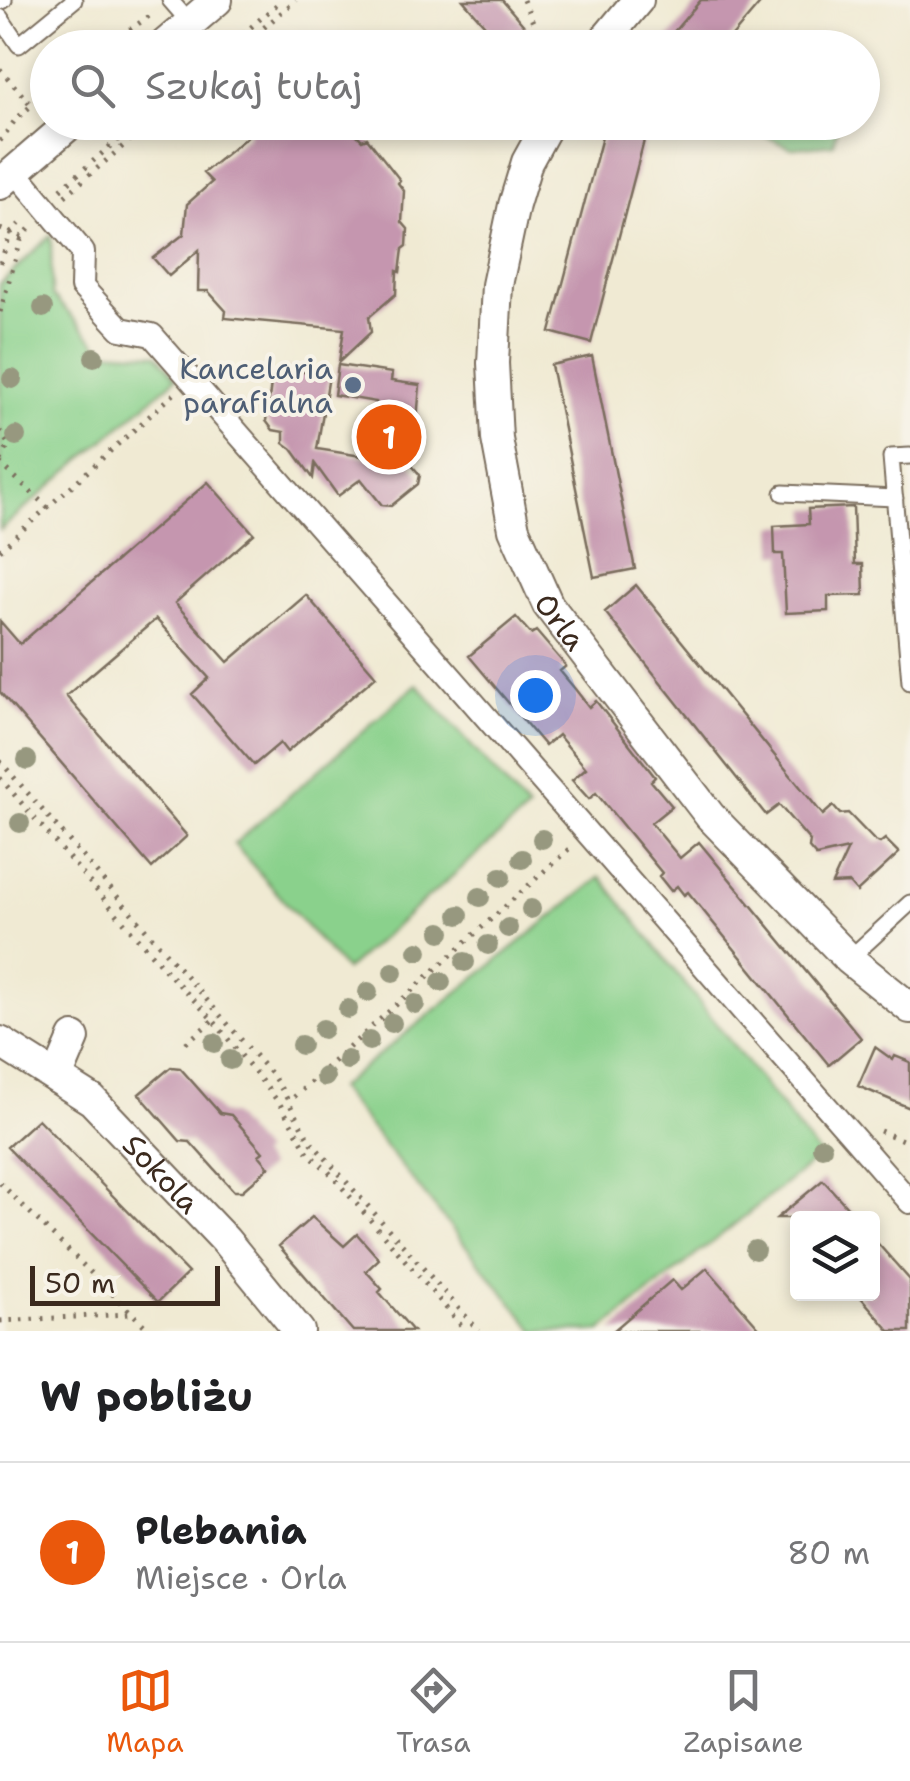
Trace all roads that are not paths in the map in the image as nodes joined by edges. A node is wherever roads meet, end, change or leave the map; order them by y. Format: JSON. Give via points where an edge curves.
{"nodes":[{"id":1,"x":74,"y":0,"type":"edge"},
{"id":2,"x":217,"y":0,"type":"edge"},
{"id":3,"x":638,"y":0,"type":"edge"},
{"id":4,"x":177,"y":8,"type":"edge"},
{"id":5,"x":0,"y":17,"type":"edge"},
{"id":6,"x":37,"y":30,"type":"edge"},
{"id":7,"x":613,"y":30,"type":"edge"},
{"id":8,"x":30,"y":35,"type":"edge"},
{"id":9,"x":51,"y":140,"type":"edge"},
{"id":10,"x":539,"y":140,"type":"edge"},
{"id":11,"x":7,"y":178,"type":"edge"},
{"id":12,"x":910,"y":456,"type":"edge"},
{"id":13,"x":782,"y":494,"type":"dead end"},
{"id":14,"x":895,"y":498,"type":"junction"},
{"id":15,"x":910,"y":682,"type":"edge"},
{"id":16,"x":910,"y":903,"type":"edge"},
{"id":17,"x":850,"y":959,"type":"junction"},
{"id":18,"x":910,"y":1008,"type":"edge"},
{"id":19,"x":74,"y":1038,"type":"dead end"},
{"id":20,"x":0,"y":1042,"type":"edge"},
{"id":21,"x":57,"y":1078,"type":"junction"},
{"id":22,"x":910,"y":1202,"type":"edge"},
{"id":23,"x":299,"y":1331,"type":"edge"}],
"edges":[{"from":1,"to":6,"type":"lane"},
{"from":2,"to":4,"type":"street"},
{"from":3,"to":7,"type":"street"},
{"from":5,"to":8,"type":"lane","via":[[18,45]]},
{"from":9,"to":11,"type":"street"},
{"from":10,"to":17,"type":"street","name":"Orla","via":[[514,205],[497,285],[497,439],[514,528],[548,605],[710,816]]},
{"from":11,"to":22,"type":"street","via":[[48,210],[83,252],[82,287],[120,329],[152,335]]},
{"from":12,"to":14,"type":"lane","via":[[891,457]]},
{"from":13,"to":14,"type":"lane"},
{"from":14,"to":15,"type":"lane"},
{"from":16,"to":17,"type":"lane"},
{"from":17,"to":18,"type":"street","name":"Orla"},
{"from":19,"to":21,"type":"street"},
{"from":20,"to":21,"type":"street","name":"Sokola"},
{"from":21,"to":23,"type":"street","name":"Sokola","via":[[92,1100],[212,1226]]}]}
